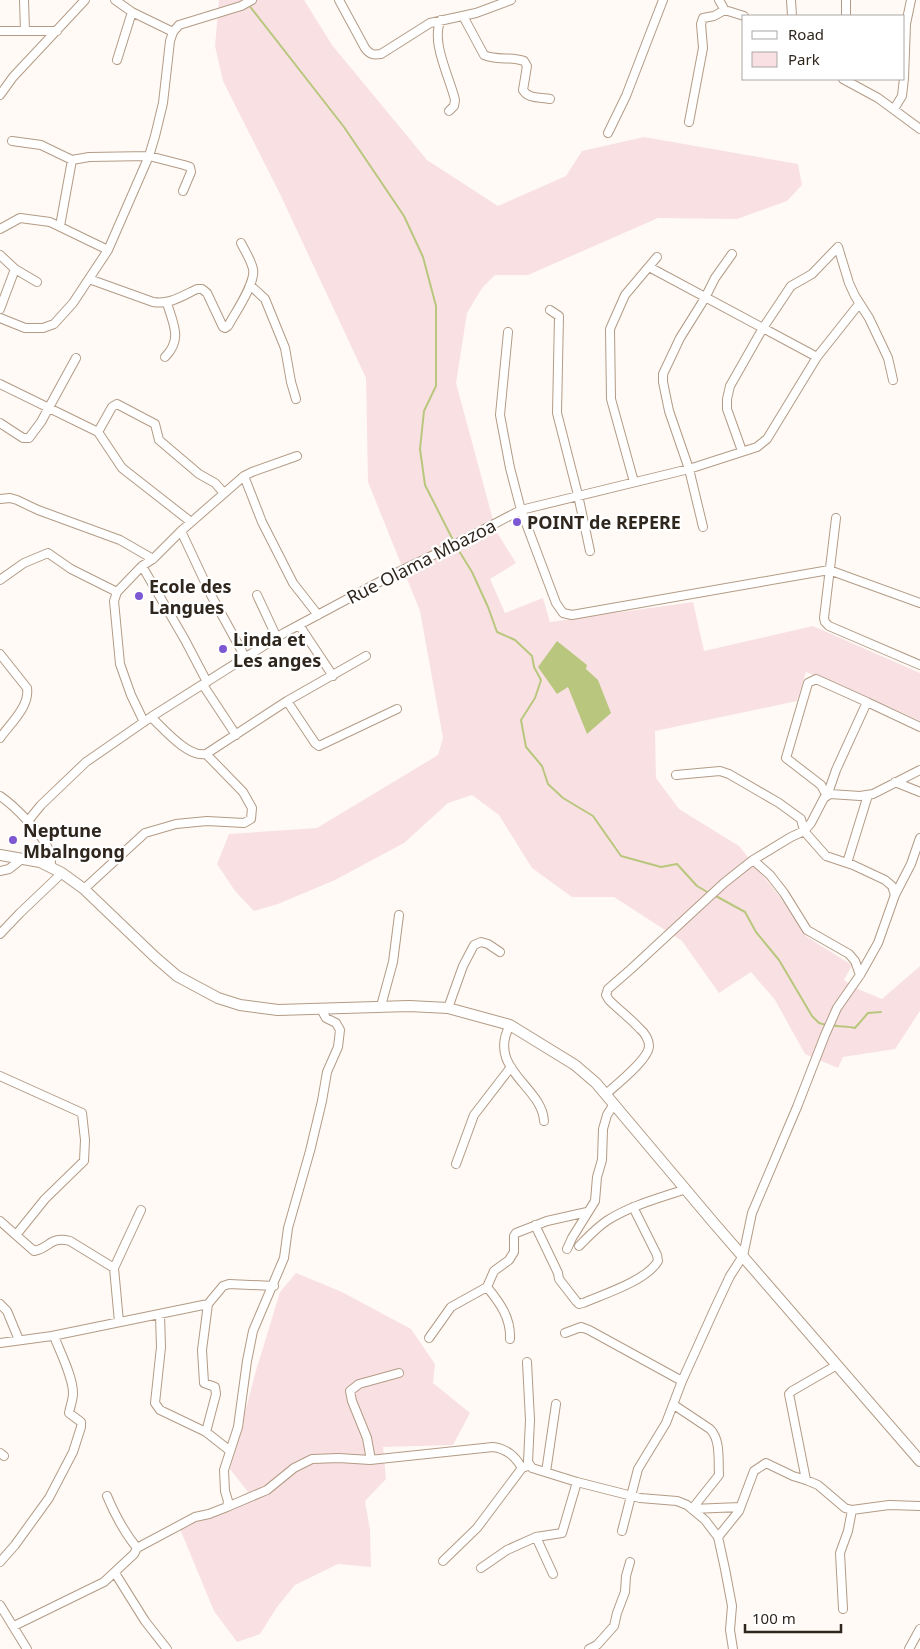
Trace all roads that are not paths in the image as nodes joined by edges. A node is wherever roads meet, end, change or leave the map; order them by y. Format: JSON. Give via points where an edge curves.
{"nodes":[{"id":1,"x":24,"y":0,"type":"edge"},
{"id":2,"x":85,"y":0,"type":"edge"},
{"id":3,"x":115,"y":0,"type":"edge"},
{"id":4,"x":252,"y":0,"type":"edge"},
{"id":5,"x":339,"y":0,"type":"edge"},
{"id":6,"x":511,"y":0,"type":"edge"},
{"id":7,"x":663,"y":0,"type":"edge"},
{"id":8,"x":712,"y":0,"type":"edge"},
{"id":9,"x":791,"y":0,"type":"edge"},
{"id":10,"x":846,"y":0,"type":"edge"},
{"id":11,"x":911,"y":0,"type":"edge"},
{"id":12,"x":722,"y":6,"type":"edge"},
{"id":13,"x":132,"y":12,"type":"junction"},
{"id":14,"x":742,"y":15,"type":"edge"},
{"id":15,"x":792,"y":15,"type":"edge"},
{"id":16,"x":846,"y":15,"type":"edge"},
{"id":17,"x":462,"y":16,"type":"junction"},
{"id":18,"x":441,"y":20,"type":"junction"},
{"id":19,"x":0,"y":30,"type":"edge"},
{"id":20,"x":25,"y":31,"type":"junction"},
{"id":21,"x":57,"y":31,"type":"junction"},
{"id":22,"x":173,"y":32,"type":"junction"},
{"id":23,"x":905,"y":51,"type":"edge"},
{"id":24,"x":117,"y":60,"type":"dead end"},
{"id":25,"x":845,"y":80,"type":"edge"},
{"id":26,"x":904,"y":80,"type":"edge"},
{"id":27,"x":0,"y":95,"type":"edge"},
{"id":28,"x":550,"y":99,"type":"dead end"},
{"id":29,"x":894,"y":109,"type":"junction"},
{"id":30,"x":449,"y":111,"type":"dead end"},
{"id":31,"x":689,"y":122,"type":"dead end"},
{"id":32,"x":920,"y":129,"type":"edge"},
{"id":33,"x":608,"y":133,"type":"dead end"},
{"id":34,"x":12,"y":141,"type":"dead end"},
{"id":35,"x":149,"y":156,"type":"junction"},
{"id":36,"x":72,"y":160,"type":"junction"},
{"id":37,"x":183,"y":191,"type":"dead end"},
{"id":38,"x":60,"y":226,"type":"junction"},
{"id":39,"x":0,"y":229,"type":"edge"},
{"id":40,"x":241,"y":243,"type":"dead end"},
{"id":41,"x":108,"y":250,"type":"junction"},
{"id":42,"x":732,"y":254,"type":"dead end"},
{"id":43,"x":0,"y":255,"type":"edge"},
{"id":44,"x":656,"y":257,"type":"dead end"},
{"id":45,"x":648,"y":267,"type":"junction"},
{"id":46,"x":15,"y":269,"type":"junction"},
{"id":47,"x":89,"y":279,"type":"junction"},
{"id":48,"x":36,"y":282,"type":"dead end"},
{"id":49,"x":250,"y":285,"type":"junction"},
{"id":50,"x":706,"y":298,"type":"junction"},
{"id":51,"x":167,"y":303,"type":"junction"},
{"id":52,"x":859,"y":304,"type":"junction"},
{"id":53,"x":0,"y":309,"type":"edge"},
{"id":54,"x":550,"y":310,"type":"dead end"},
{"id":55,"x":0,"y":318,"type":"edge"},
{"id":56,"x":763,"y":328,"type":"junction"},
{"id":57,"x":508,"y":332,"type":"dead end"},
{"id":58,"x":165,"y":357,"type":"dead end"},
{"id":59,"x":817,"y":357,"type":"junction"},
{"id":60,"x":76,"y":358,"type":"dead end"},
{"id":61,"x":893,"y":380,"type":"dead end"},
{"id":62,"x":0,"y":384,"type":"edge"},
{"id":63,"x":296,"y":399,"type":"dead end"},
{"id":64,"x":48,"y":408,"type":"junction"},
{"id":65,"x":0,"y":423,"type":"edge"},
{"id":66,"x":98,"y":432,"type":"junction"},
{"id":67,"x":742,"y":451,"type":"junction"},
{"id":68,"x":297,"y":456,"type":"dead end"},
{"id":69,"x":688,"y":469,"type":"junction"},
{"id":70,"x":244,"y":476,"type":"junction"},
{"id":71,"x":634,"y":482,"type":"junction"},
{"id":72,"x":224,"y":493,"type":"junction"},
{"id":73,"x":578,"y":495,"type":"junction"},
{"id":74,"x":0,"y":499,"type":"edge"},
{"id":75,"x":521,"y":510,"type":"junction"},
{"id":76,"x":836,"y":518,"type":"dead end"},
{"id":77,"x":190,"y":522,"type":"junction"},
{"id":78,"x":703,"y":527,"type":"dead end"},
{"id":79,"x":181,"y":531,"type":"junction"},
{"id":80,"x":590,"y":551,"type":"dead end"},
{"id":81,"x":153,"y":559,"type":"junction"},
{"id":82,"x":142,"y":566,"type":"junction"},
{"id":83,"x":829,"y":570,"type":"junction"},
{"id":84,"x":0,"y":580,"type":"edge"},
{"id":85,"x":117,"y":592,"type":"junction"},
{"id":86,"x":257,"y":595,"type":"dead end"},
{"id":87,"x":920,"y":603,"type":"edge"},
{"id":88,"x":318,"y":615,"type":"junction"},
{"id":89,"x":299,"y":625,"type":"junction"},
{"id":90,"x":277,"y":638,"type":"junction"},
{"id":91,"x":0,"y":654,"type":"edge"},
{"id":92,"x":366,"y":656,"type":"dead end"},
{"id":93,"x":245,"y":657,"type":"junction"},
{"id":94,"x":920,"y":665,"type":"edge"},
{"id":95,"x":333,"y":676,"type":"junction"},
{"id":96,"x":205,"y":683,"type":"junction"},
{"id":97,"x":287,"y":701,"type":"junction"},
{"id":98,"x":867,"y":702,"type":"junction"},
{"id":99,"x":397,"y":709,"type":"dead end"},
{"id":100,"x":151,"y":717,"type":"junction"},
{"id":101,"x":144,"y":722,"type":"junction"},
{"id":102,"x":920,"y":727,"type":"edge"},
{"id":103,"x":236,"y":734,"type":"junction"},
{"id":104,"x":0,"y":738,"type":"edge"},
{"id":105,"x":206,"y":754,"type":"junction"},
{"id":106,"x":920,"y":770,"type":"edge"},
{"id":107,"x":676,"y":775,"type":"dead end"},
{"id":108,"x":895,"y":782,"type":"junction"},
{"id":109,"x":920,"y":792,"type":"edge"},
{"id":110,"x":0,"y":796,"type":"edge"},
{"id":111,"x":827,"y":796,"type":"junction"},
{"id":112,"x":868,"y":796,"type":"junction"},
{"id":113,"x":28,"y":821,"type":"junction"},
{"id":114,"x":804,"y":831,"type":"junction"},
{"id":115,"x":920,"y":838,"type":"edge"},
{"id":116,"x":0,"y":855,"type":"edge"},
{"id":117,"x":23,"y":858,"type":"junction"},
{"id":118,"x":753,"y":860,"type":"junction"},
{"id":119,"x":847,"y":863,"type":"junction"},
{"id":120,"x":911,"y":864,"type":"junction"},
{"id":121,"x":920,"y":865,"type":"edge"},
{"id":122,"x":51,"y":866,"type":"junction"},
{"id":123,"x":0,"y":871,"type":"edge"},
{"id":124,"x":62,"y":872,"type":"junction"},
{"id":125,"x":84,"y":889,"type":"junction"},
{"id":126,"x":895,"y":895,"type":"junction"},
{"id":127,"x":399,"y":915,"type":"dead end"},
{"id":128,"x":0,"y":934,"type":"edge"},
{"id":129,"x":500,"y":952,"type":"dead end"},
{"id":130,"x":860,"y":975,"type":"junction"},
{"id":131,"x":381,"y":1006,"type":"junction"},
{"id":132,"x":448,"y":1008,"type":"junction"},
{"id":133,"x":321,"y":1009,"type":"junction"},
{"id":134,"x":510,"y":1025,"type":"junction"},
{"id":135,"x":510,"y":1067,"type":"junction"},
{"id":136,"x":0,"y":1076,"type":"edge"},
{"id":137,"x":606,"y":1094,"type":"junction"},
{"id":138,"x":614,"y":1104,"type":"junction"},
{"id":139,"x":544,"y":1121,"type":"dead end"},
{"id":140,"x":456,"y":1164,"type":"dead end"},
{"id":141,"x":686,"y":1190,"type":"junction"},
{"id":142,"x":633,"y":1207,"type":"junction"},
{"id":143,"x":141,"y":1210,"type":"dead end"},
{"id":144,"x":588,"y":1212,"type":"junction"},
{"id":145,"x":0,"y":1221,"type":"edge"},
{"id":146,"x":535,"y":1225,"type":"junction"},
{"id":147,"x":16,"y":1234,"type":"junction"},
{"id":148,"x":579,"y":1246,"type":"dead end"},
{"id":149,"x":567,"y":1249,"type":"dead end"},
{"id":150,"x":743,"y":1256,"type":"junction"},
{"id":151,"x":114,"y":1268,"type":"junction"},
{"id":152,"x":274,"y":1286,"type":"junction"},
{"id":153,"x":487,"y":1287,"type":"junction"},
{"id":154,"x":0,"y":1304,"type":"edge"},
{"id":155,"x":208,"y":1304,"type":"junction"},
{"id":156,"x":160,"y":1315,"type":"junction"},
{"id":157,"x":119,"y":1322,"type":"junction"},
{"id":158,"x":565,"y":1333,"type":"dead end"},
{"id":159,"x":54,"y":1336,"type":"junction"},
{"id":160,"x":429,"y":1338,"type":"dead end"},
{"id":161,"x":510,"y":1339,"type":"dead end"},
{"id":162,"x":19,"y":1340,"type":"junction"},
{"id":163,"x":0,"y":1343,"type":"edge"},
{"id":164,"x":527,"y":1362,"type":"dead end"},
{"id":165,"x":837,"y":1365,"type":"junction"},
{"id":166,"x":399,"y":1373,"type":"dead end"},
{"id":167,"x":682,"y":1382,"type":"junction"},
{"id":168,"x":556,"y":1404,"type":"dead end"},
{"id":169,"x":674,"y":1405,"type":"junction"},
{"id":170,"x":206,"y":1432,"type":"junction"},
{"id":171,"x":229,"y":1450,"type":"junction"},
{"id":172,"x":371,"y":1460,"type":"junction"},
{"id":173,"x":920,"y":1461,"type":"edge"},
{"id":174,"x":526,"y":1466,"type":"junction"},
{"id":175,"x":546,"y":1472,"type":"junction"},
{"id":176,"x":806,"y":1480,"type":"junction"},
{"id":177,"x":578,"y":1482,"type":"junction"},
{"id":178,"x":107,"y":1496,"type":"dead end"},
{"id":179,"x":632,"y":1496,"type":"junction"},
{"id":180,"x":920,"y":1506,"type":"edge"},
{"id":181,"x":227,"y":1507,"type":"junction"},
{"id":182,"x":740,"y":1507,"type":"junction"},
{"id":183,"x":692,"y":1509,"type":"junction"},
{"id":184,"x":852,"y":1510,"type":"junction"},
{"id":185,"x":622,"y":1531,"type":"dead end"},
{"id":186,"x":536,"y":1537,"type":"junction"},
{"id":187,"x":718,"y":1537,"type":"junction"},
{"id":188,"x":137,"y":1548,"type":"junction"},
{"id":189,"x":443,"y":1561,"type":"dead end"},
{"id":190,"x":0,"y":1562,"type":"edge"},
{"id":191,"x":630,"y":1562,"type":"dead end"},
{"id":192,"x":481,"y":1568,"type":"dead end"},
{"id":193,"x":115,"y":1573,"type":"junction"},
{"id":194,"x":553,"y":1574,"type":"dead end"},
{"id":195,"x":0,"y":1605,"type":"edge"},
{"id":196,"x":843,"y":1610,"type":"dead end"},
{"id":197,"x":14,"y":1626,"type":"junction"},
{"id":198,"x":920,"y":1630,"type":"edge"},
{"id":199,"x":27,"y":1649,"type":"edge"},
{"id":200,"x":167,"y":1649,"type":"edge"},
{"id":201,"x":589,"y":1649,"type":"edge"},
{"id":202,"x":733,"y":1649,"type":"edge"},
{"id":203,"x":908,"y":1649,"type":"edge"}],
"edges":[{"from":1,"to":20,"type":"street"},
{"from":2,"to":21,"type":"street"},
{"from":3,"to":13,"type":"street"},
{"from":4,"to":22,"type":"street","via":[[179,25]]},
{"from":5,"to":18,"type":"street","via":[[365,48],[373,55],[382,54],[420,28]]},
{"from":6,"to":17,"type":"street"},
{"from":7,"to":33,"type":"street"},
{"from":8,"to":12,"type":"street"},
{"from":9,"to":15,"type":"street"},
{"from":10,"to":16,"type":"street"},
{"from":11,"to":23,"type":"street"},
{"from":12,"to":14,"type":"street"},
{"from":12,"to":31,"type":"street","via":[[714,16],[703,18],[701,24],[703,48]]},
{"from":13,"to":22,"type":"street"},
{"from":13,"to":24,"type":"street"},
{"from":17,"to":18,"type":"street"},
{"from":17,"to":28,"type":"street","via":[[484,55],[524,61],[527,66],[524,92],[529,96]]},
{"from":18,"to":30,"type":"street","via":[[437,30],[438,41],[455,100]]},
{"from":19,"to":20,"type":"street"},
{"from":20,"to":21,"type":"street"},
{"from":21,"to":27,"type":"street"},
{"from":22,"to":35,"type":"street","via":[[163,103]]},
{"from":25,"to":29,"type":"street"},
{"from":26,"to":29,"type":"street","via":[[902,96]]},
{"from":29,"to":32,"type":"street"},
{"from":34,"to":36,"type":"street","via":[[41,145]]},
{"from":35,"to":36,"type":"street","via":[[88,156]]},
{"from":35,"to":37,"type":"street","via":[[190,167]]},
{"from":35,"to":41,"type":"street"},
{"from":36,"to":38,"type":"street"},
{"from":38,"to":39,"type":"street","via":[[20,218]]},
{"from":38,"to":41,"type":"street"},
{"from":40,"to":49,"type":"street","via":[[253,267]]},
{"from":41,"to":47,"type":"street"},
{"from":42,"to":50,"type":"street"},
{"from":43,"to":46,"type":"street"},
{"from":44,"to":45,"type":"street"},
{"from":45,"to":50,"type":"street"},
{"from":45,"to":71,"type":"street","via":[[621,300],[610,329],[611,399]]},
{"from":46,"to":48,"type":"street"},
{"from":46,"to":53,"type":"street"},
{"from":47,"to":51,"type":"street","via":[[153,302]]},
{"from":47,"to":55,"type":"street","via":[[54,324],[25,328]]},
{"from":49,"to":51,"type":"street","via":[[225,328],[207,292],[202,289]]},
{"from":49,"to":63,"type":"street","via":[[265,299],[285,348]]},
{"from":50,"to":56,"type":"street"},
{"from":50,"to":69,"type":"street","via":[[680,338],[663,374],[670,411]]},
{"from":51,"to":58,"type":"street","via":[[176,338],[173,349]]},
{"from":52,"to":56,"type":"street","via":[[838,247],[812,274],[792,286]]},
{"from":52,"to":59,"type":"street","name":"Rue Olama Mbazoa"},
{"from":52,"to":61,"type":"street","via":[[880,339]]},
{"from":54,"to":73,"type":"street","via":[[559,316],[557,413]]},
{"from":56,"to":59,"type":"street"},
{"from":56,"to":67,"type":"street","via":[[734,379],[727,399],[727,409]]},
{"from":57,"to":75,"type":"street","via":[[500,415]]},
{"from":59,"to":67,"type":"street","name":"Rue Olama Mbazoa","via":[[767,440]]},
{"from":60,"to":64,"type":"street"},
{"from":62,"to":64,"type":"street"},
{"from":64,"to":65,"type":"street","via":[[29,438],[23,438]]},
{"from":64,"to":66,"type":"street"},
{"from":66,"to":72,"type":"street","via":[[117,404],[155,424],[159,440],[199,474],[216,483]]},
{"from":66,"to":77,"type":"street","via":[[122,468]]},
{"from":67,"to":69,"type":"street","name":"Rue Olama Mbazoa"},
{"from":68,"to":70,"type":"street"},
{"from":69,"to":71,"type":"street","name":"Rue Olama Mbazoa"},
{"from":69,"to":78,"type":"street"},
{"from":70,"to":72,"type":"street"},
{"from":70,"to":88,"type":"street","via":[[262,522],[293,583]]},
{"from":71,"to":73,"type":"street","name":"Rue Olama Mbazoa"},
{"from":72,"to":77,"type":"street"},
{"from":73,"to":75,"type":"street","name":"Rue Olama Mbazoa"},
{"from":73,"to":80,"type":"street"},
{"from":74,"to":81,"type":"street","via":[[18,500],[120,540]]},
{"from":75,"to":83,"type":"street","via":[[556,603],[563,613],[572,615]]},
{"from":75,"to":88,"type":"street","name":"Rue Olama Mbazoa"},
{"from":76,"to":83,"type":"street"},
{"from":77,"to":79,"type":"street"},
{"from":79,"to":81,"type":"street"},
{"from":79,"to":93,"type":"street","via":[[210,595]]},
{"from":81,"to":82,"type":"street"},
{"from":82,"to":85,"type":"street"},
{"from":82,"to":96,"type":"street","via":[[185,640]]},
{"from":83,"to":87,"type":"street"},
{"from":83,"to":94,"type":"street","via":[[825,622]]},
{"from":84,"to":85,"type":"street","via":[[24,562],[48,553],[71,569]]},
{"from":85,"to":101,"type":"street","via":[[114,601],[120,664]]},
{"from":86,"to":90,"type":"street"},
{"from":88,"to":89,"type":"street","name":"Rue Olama Mbazoa"},
{"from":89,"to":90,"type":"street","name":"Rue Olama Mbazoa"},
{"from":89,"to":95,"type":"street"},
{"from":90,"to":93,"type":"street","name":"Rue Olama Mbazoa"},
{"from":91,"to":104,"type":"street","via":[[27,688],[28,695]]},
{"from":92,"to":95,"type":"street"},
{"from":93,"to":96,"type":"street","name":"Rue Olama Mbazoa"},
{"from":95,"to":97,"type":"street"},
{"from":96,"to":100,"type":"street","name":"Rue Olama Mbazoa"},
{"from":96,"to":103,"type":"street"},
{"from":97,"to":99,"type":"street","via":[[319,746]]},
{"from":97,"to":103,"type":"street"},
{"from":98,"to":102,"type":"street"},
{"from":98,"to":111,"type":"street"},
{"from":98,"to":111,"type":"street","via":[[816,680],[808,683],[786,758],[821,785]]},
{"from":100,"to":101,"type":"street","name":"Rue Olama Mbazoa"},
{"from":100,"to":105,"type":"street","via":[[184,748],[194,754]]},
{"from":101,"to":113,"type":"street","name":"Rue Olama Mbazoa","via":[[86,762]]},
{"from":103,"to":105,"type":"street"},
{"from":105,"to":125,"type":"street","via":[[243,792],[252,808],[252,819],[244,823],[207,821],[176,824],[145,832]]},
{"from":106,"to":108,"type":"street"},
{"from":107,"to":114,"type":"street","via":[[729,774],[801,819]]},
{"from":108,"to":109,"type":"street"},
{"from":108,"to":112,"type":"street"},
{"from":110,"to":113,"type":"street"},
{"from":111,"to":112,"type":"street"},
{"from":111,"to":114,"type":"street"},
{"from":112,"to":119,"type":"street"},
{"from":113,"to":122,"type":"street","via":[[48,849]]},
{"from":114,"to":118,"type":"street"},
{"from":114,"to":119,"type":"street","via":[[826,856]]},
{"from":115,"to":120,"type":"street"},
{"from":116,"to":117,"type":"main road"},
{"from":117,"to":122,"type":"main road"},
{"from":117,"to":123,"type":"street","via":[[9,869]]},
{"from":118,"to":130,"type":"street","via":[[784,893],[806,930],[849,954]]},
{"from":118,"to":137,"type":"street","via":[[724,882],[608,989],[606,995],[609,1000],[642,1030],[649,1047],[637,1065]]},
{"from":119,"to":126,"type":"street","via":[[886,880]]},
{"from":120,"to":121,"type":"street"},
{"from":120,"to":126,"type":"street"},
{"from":122,"to":124,"type":"main road"},
{"from":124,"to":125,"type":"main road"},
{"from":124,"to":128,"type":"street"},
{"from":125,"to":133,"type":"main road","via":[[155,957],[195,987],[218,998],[254,1008]]},
{"from":126,"to":130,"type":"street","via":[[878,943]]},
{"from":127,"to":131,"type":"street","via":[[393,962]]},
{"from":129,"to":132,"type":"street","via":[[481,942],[474,945]]},
{"from":130,"to":150,"type":"street","via":[[837,1008],[825,1035],[752,1213]]},
{"from":131,"to":132,"type":"main road"},
{"from":131,"to":133,"type":"main road"},
{"from":132,"to":134,"type":"main road"},
{"from":133,"to":152,"type":"street","via":[[340,1030],[338,1047],[327,1072],[310,1151],[288,1228],[284,1258]]},
{"from":134,"to":135,"type":"street","via":[[504,1039]]},
{"from":134,"to":137,"type":"main road","via":[[575,1064]]},
{"from":135,"to":139,"type":"street","via":[[541,1108]]},
{"from":135,"to":140,"type":"street","via":[[474,1115]]},
{"from":136,"to":147,"type":"street","via":[[82,1113],[85,1140],[84,1161],[44,1199]]},
{"from":137,"to":138,"type":"main road"},
{"from":138,"to":141,"type":"main road"},
{"from":138,"to":144,"type":"street","via":[[603,1129],[595,1201]]},
{"from":141,"to":142,"type":"street"},
{"from":141,"to":150,"type":"main road"},
{"from":142,"to":146,"type":"street","via":[[658,1261],[647,1273],[612,1292],[579,1304],[559,1279]]},
{"from":142,"to":148,"type":"street","via":[[604,1223]]},
{"from":143,"to":151,"type":"street"},
{"from":144,"to":146,"type":"street"},
{"from":144,"to":149,"type":"street"},
{"from":145,"to":147,"type":"street"},
{"from":146,"to":153,"type":"street","via":[[516,1232],[514,1252],[494,1271]]},
{"from":147,"to":151,"type":"street","via":[[34,1251],[55,1239],[70,1241]]},
{"from":150,"to":165,"type":"main road"},
{"from":150,"to":167,"type":"street","via":[[730,1276]]},
{"from":151,"to":157,"type":"street"},
{"from":152,"to":155,"type":"street","via":[[229,1284],[223,1286]]},
{"from":152,"to":171,"type":"street","via":[[254,1331],[238,1426]]},
{"from":153,"to":160,"type":"street","via":[[451,1306]]},
{"from":153,"to":161,"type":"street","via":[[506,1314]]},
{"from":154,"to":162,"type":"street","via":[[8,1312]]},
{"from":155,"to":156,"type":"street"},
{"from":155,"to":170,"type":"street","via":[[202,1350],[204,1383],[215,1387],[216,1394]]},
{"from":156,"to":157,"type":"street"},
{"from":156,"to":170,"type":"street","via":[[161,1347],[155,1403],[160,1410]]},
{"from":157,"to":159,"type":"street"},
{"from":158,"to":167,"type":"street","via":[[581,1327],[589,1330]]},
{"from":159,"to":162,"type":"street"},
{"from":159,"to":190,"type":"street","via":[[71,1379],[73,1394],[69,1413],[81,1422],[81,1427],[73,1452],[49,1498]]},
{"from":162,"to":163,"type":"street"},
{"from":164,"to":174,"type":"street","via":[[530,1420]]},
{"from":165,"to":173,"type":"main road"},
{"from":165,"to":176,"type":"street","via":[[789,1394]]},
{"from":166,"to":172,"type":"street","via":[[359,1384],[350,1391],[367,1438]]},
{"from":167,"to":169,"type":"street"},
{"from":168,"to":175,"type":"street"},
{"from":169,"to":179,"type":"street","via":[[662,1433],[638,1469]]},
{"from":169,"to":183,"type":"street","via":[[710,1429],[718,1447],[718,1475]]},
{"from":170,"to":171,"type":"street"},
{"from":171,"to":181,"type":"street","via":[[224,1470]]},
{"from":172,"to":174,"type":"street","via":[[493,1447],[503,1448]]},
{"from":172,"to":181,"type":"street","via":[[312,1459],[294,1468],[267,1490]]},
{"from":174,"to":175,"type":"street"},
{"from":174,"to":189,"type":"street","via":[[477,1528]]},
{"from":175,"to":177,"type":"street"},
{"from":176,"to":182,"type":"street","via":[[762,1464],[754,1471]]},
{"from":176,"to":184,"type":"street","via":[[844,1508]]},
{"from":177,"to":179,"type":"street"},
{"from":177,"to":186,"type":"street","via":[[562,1533]]},
{"from":178,"to":188,"type":"street","via":[[126,1534]]},
{"from":179,"to":183,"type":"street","via":[[677,1501]]},
{"from":179,"to":185,"type":"street"},
{"from":180,"to":184,"type":"street","via":[[889,1505]]},
{"from":181,"to":188,"type":"street","via":[[195,1517]]},
{"from":182,"to":183,"type":"street"},
{"from":182,"to":187,"type":"street"},
{"from":183,"to":187,"type":"street","via":[[706,1520]]},
{"from":184,"to":196,"type":"street","via":[[840,1553]]},
{"from":186,"to":192,"type":"street"},
{"from":186,"to":194,"type":"street"},
{"from":187,"to":202,"type":"street","via":[[732,1606],[730,1630]]},
{"from":188,"to":193,"type":"street"},
{"from":191,"to":201,"type":"street","via":[[614,1626]]},
{"from":193,"to":197,"type":"street","via":[[91,1589]]},
{"from":193,"to":200,"type":"street"},
{"from":195,"to":197,"type":"street"},
{"from":197,"to":199,"type":"street"},
{"from":198,"to":203,"type":"street"}]}
